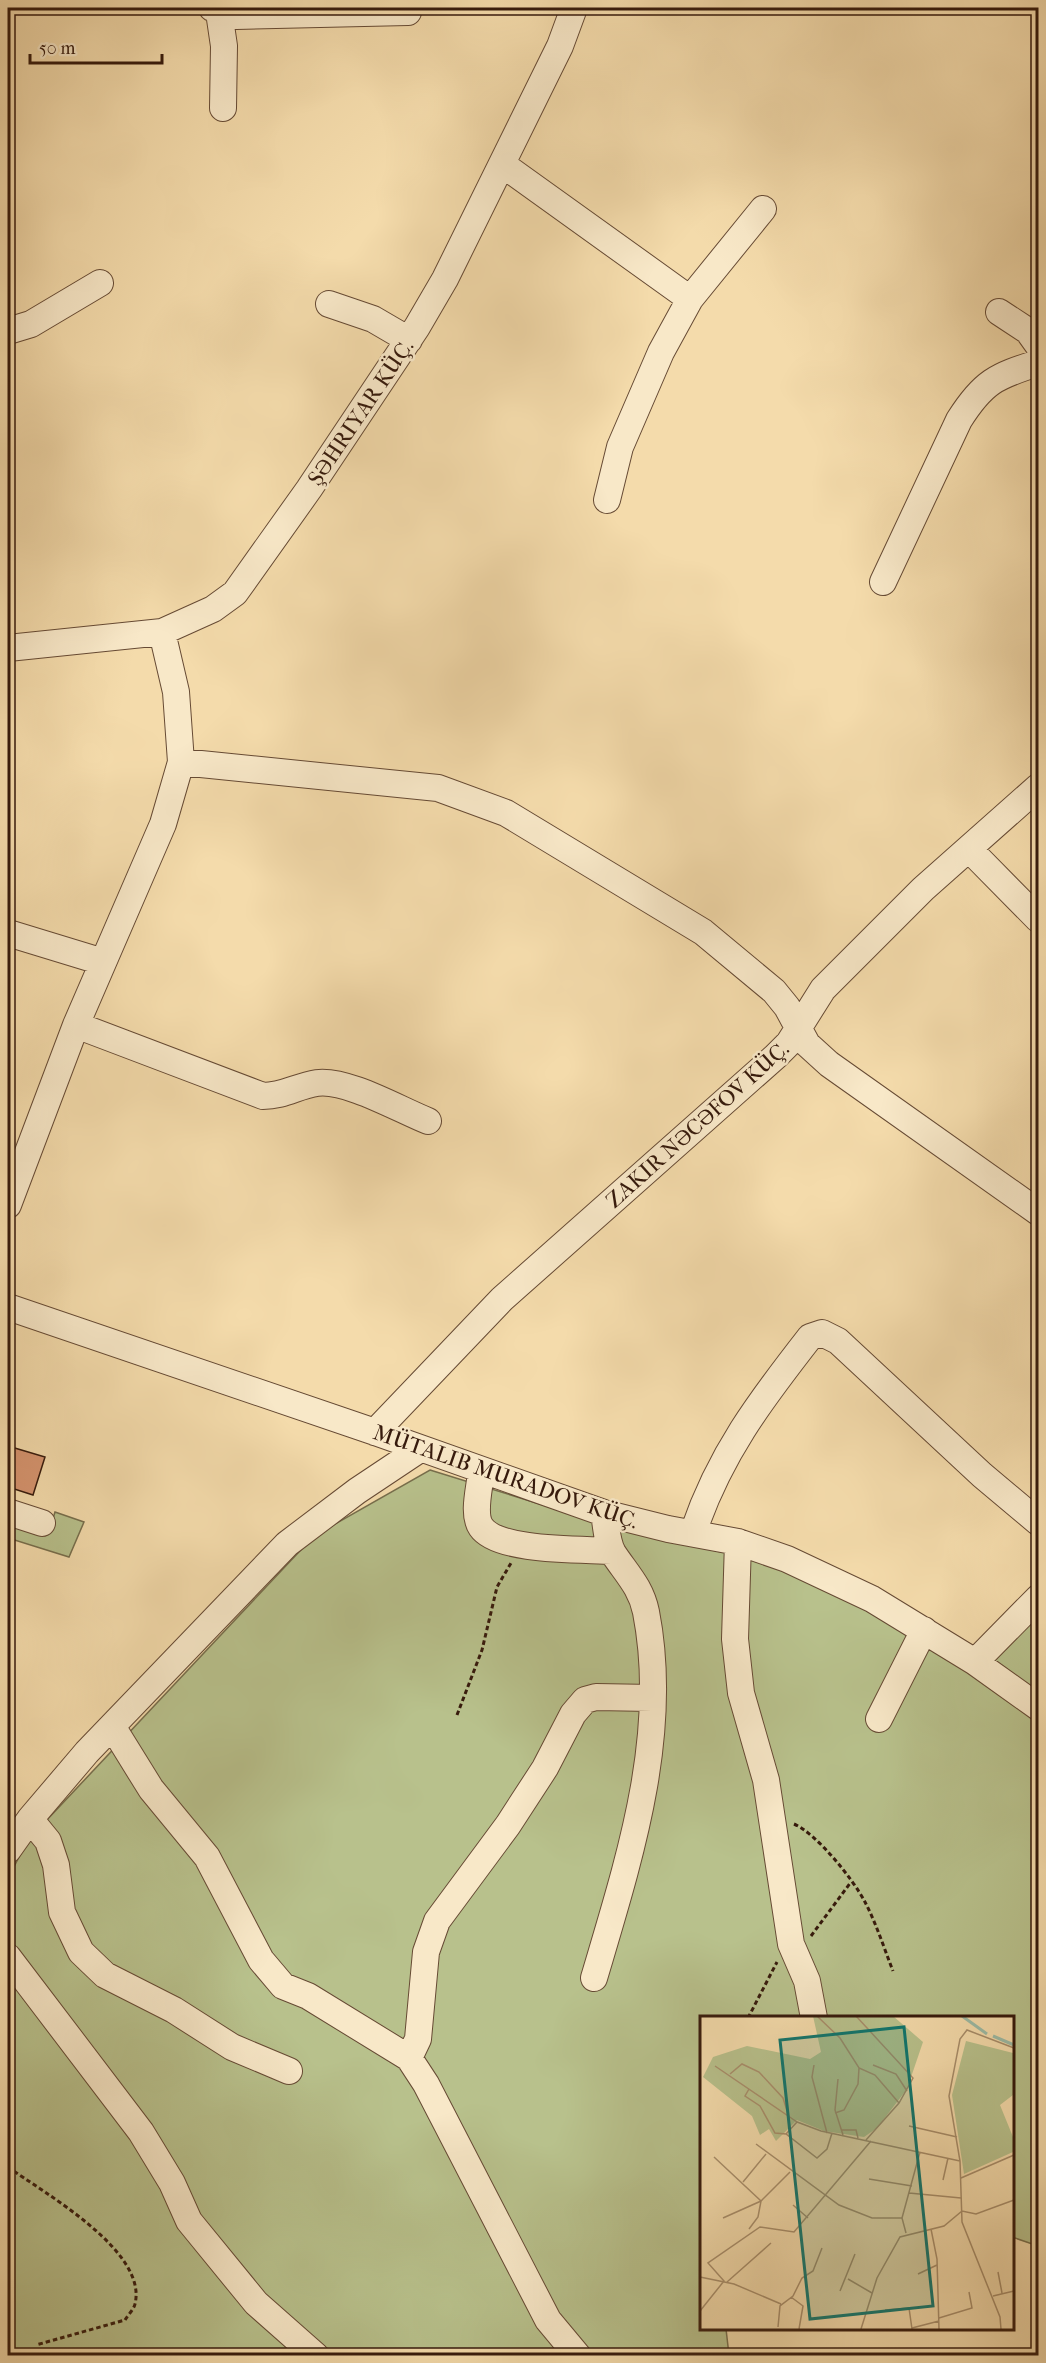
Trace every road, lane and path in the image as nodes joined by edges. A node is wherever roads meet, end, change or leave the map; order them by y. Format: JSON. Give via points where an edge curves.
{"nodes":[{"id":1,"x":574,"y":8,"type":"edge"},
{"id":2,"x":215,"y":10,"type":"edge"},
{"id":3,"x":408,"y":12,"type":"dead end"},
{"id":4,"x":223,"y":108,"type":"dead end"},
{"id":5,"x":502,"y":164,"type":"junction"},
{"id":6,"x":763,"y":209,"type":"dead end"},
{"id":7,"x":100,"y":283,"type":"dead end"},
{"id":8,"x":690,"y":299,"type":"junction"},
{"id":9,"x":329,"y":304,"type":"dead end"},
{"id":10,"x":999,"y":312,"type":"dead end"},
{"id":11,"x":8,"y":331,"type":"edge"},
{"id":12,"x":409,"y":340,"type":"junction"},
{"id":13,"x":1038,"y":345,"type":"edge"},
{"id":14,"x":1038,"y":363,"type":"edge"},
{"id":15,"x":607,"y":500,"type":"dead end"},
{"id":16,"x":883,"y":582,"type":"dead end"},
{"id":17,"x":162,"y":632,"type":"junction"},
{"id":18,"x":8,"y":648,"type":"edge"},
{"id":19,"x":181,"y":762,"type":"junction"},
{"id":20,"x":1038,"y":787,"type":"edge"},
{"id":21,"x":969,"y":849,"type":"junction"},
{"id":22,"x":1038,"y":919,"type":"edge"},
{"id":23,"x":8,"y":933,"type":"edge"},
{"id":24,"x":103,"y":962,"type":"junction"},
{"id":25,"x":76,"y":1025,"type":"junction"},
{"id":26,"x":797,"y":1029,"type":"junction"},
{"id":27,"x":428,"y":1121,"type":"dead end"},
{"id":28,"x":8,"y":1205,"type":"edge"},
{"id":29,"x":1038,"y":1212,"type":"edge"},
{"id":30,"x":8,"y":1307,"type":"edge"},
{"id":31,"x":375,"y":1432,"type":"junction"},
{"id":32,"x":420,"y":1449,"type":"junction"},
{"id":33,"x":481,"y":1472,"type":"junction"},
{"id":34,"x":8,"y":1512,"type":"edge"},
{"id":35,"x":604,"y":1513,"type":"junction"},
{"id":36,"x":1038,"y":1522,"type":"edge"},
{"id":37,"x":42,"y":1523,"type":"dead end"},
{"id":38,"x":693,"y":1533,"type":"junction"},
{"id":39,"x":738,"y":1542,"type":"junction"},
{"id":40,"x":514,"y":1544,"type":"junction"},
{"id":41,"x":612,"y":1551,"type":"junction"},
{"id":42,"x":1038,"y":1598,"type":"edge"},
{"id":43,"x":924,"y":1630,"type":"junction"},
{"id":44,"x":975,"y":1662,"type":"junction"},
{"id":45,"x":652,"y":1698,"type":"junction"},
{"id":46,"x":1038,"y":1707,"type":"edge"},
{"id":47,"x":457,"y":1715,"type":"dead end"},
{"id":48,"x":879,"y":1719,"type":"dead end"},
{"id":49,"x":112,"y":1726,"type":"junction"},
{"id":50,"x":771,"y":1814,"type":"junction"},
{"id":51,"x":30,"y":1819,"type":"junction"},
{"id":52,"x":8,"y":1850,"type":"edge"},
{"id":53,"x":8,"y":1957,"type":"edge"},
{"id":54,"x":893,"y":1971,"type":"dead end"},
{"id":55,"x":594,"y":1978,"type":"dead end"},
{"id":56,"x":814,"y":2016,"type":"edge"},
{"id":57,"x":409,"y":2058,"type":"junction"},
{"id":58,"x":289,"y":2071,"type":"dead end"},
{"id":59,"x":8,"y":2167,"type":"edge"},
{"id":60,"x":36,"y":2345,"type":"dead end"},
{"id":61,"x":316,"y":2355,"type":"edge"},
{"id":62,"x":578,"y":2355,"type":"edge"}],
"edges":[{"from":1,"to":5,"type":"street","name":"ŞƏHRIYAR KÜÇ.","via":[[560,46]]},
{"from":2,"to":3,"type":"street","via":[[236,16]]},
{"from":2,"to":4,"type":"street","via":[[224,46]]},
{"from":5,"to":8,"type":"street"},
{"from":5,"to":12,"type":"street","name":"ŞƏHRIYAR KÜÇ.","via":[[445,279]]},
{"from":6,"to":8,"type":"street"},
{"from":7,"to":11,"type":"street","via":[[31,324]]},
{"from":8,"to":15,"type":"street","via":[[661,351],[620,447]]},
{"from":9,"to":12,"type":"street","via":[[372,319]]},
{"from":10,"to":13,"type":"street","via":[[1028,331]]},
{"from":12,"to":17,"type":"street","name":"ŞƏHRIYAR KÜÇ.","via":[[235,593],[213,609]]},
{"from":14,"to":16,"type":"street","via":[[991,381],[975,395],[959,420]]},
{"from":17,"to":18,"type":"street","name":"ŞƏHRIYAR KÜÇ."},
{"from":17,"to":19,"type":"street","via":[[176,692]]},
{"from":19,"to":24,"type":"street","via":[[163,824]]},
{"from":19,"to":26,"type":"street","via":[[438,788],[506,813],[703,932],[774,991]]},
{"from":20,"to":21,"type":"street","name":"ZAKIR NƏCƏFOV KÜÇ."},
{"from":21,"to":22,"type":"street"},
{"from":21,"to":26,"type":"street","name":"ZAKIR NƏCƏFOV KÜÇ.","via":[[923,889],[824,989]]},
{"from":23,"to":24,"type":"street"},
{"from":24,"to":25,"type":"street"},
{"from":25,"to":27,"type":"street","via":[[263,1096],[281,1096],[318,1083],[344,1086]]},
{"from":25,"to":28,"type":"street"},
{"from":26,"to":29,"type":"street","via":[[807,1044],[830,1064]]},
{"from":26,"to":31,"type":"street","name":"ZAKIR NƏCƏFOV KÜÇ.","via":[[776,1056],[502,1299]]},
{"from":30,"to":31,"type":"street","name":"MÜTALIB MURADOV KÜÇ."},
{"from":31,"to":32,"type":"street","name":"MÜTALIB MURADOV KÜÇ."},
{"from":32,"to":33,"type":"street","name":"MÜTALIB MURADOV KÜÇ."},
{"from":32,"to":49,"type":"street","via":[[287,1544]]},
{"from":33,"to":35,"type":"street","name":"MÜTALIB MURADOV KÜÇ."},
{"from":33,"to":40,"type":"street","via":[[477,1512],[481,1526],[492,1537]]},
{"from":34,"to":37,"type":"street"},
{"from":35,"to":38,"type":"street","name":"MÜTALIB MURADOV KÜÇ."},
{"from":35,"to":41,"type":"street"},
{"from":36,"to":38,"type":"street","via":[[838,1341],[822,1333],[810,1337],[753,1410],[707,1492]]},
{"from":38,"to":39,"type":"street","name":"MÜTALIB MURADOV KÜÇ."},
{"from":39,"to":43,"type":"street","name":"MÜTALIB MURADOV KÜÇ.","via":[[787,1559],[872,1599]]},
{"from":39,"to":50,"type":"street","via":[[735,1640],[741,1693],[766,1780]]},
{"from":40,"to":41,"type":"street"},
{"from":40,"to":47,"type":"path","via":[[512,1561],[497,1587],[482,1650]]},
{"from":41,"to":45,"type":"street","via":[[639,1591],[646,1611]]},
{"from":42,"to":44,"type":"street"},
{"from":43,"to":44,"type":"street","name":"MÜTALIB MURADOV KÜÇ."},
{"from":43,"to":48,"type":"street"},
{"from":44,"to":46,"type":"street","name":"MÜTALIB MURADOV KÜÇ."},
{"from":45,"to":55,"type":"street","via":[[653,1727],[645,1783]]},
{"from":45,"to":57,"type":"street","via":[[596,1697],[585,1700],[573,1714],[545,1768],[508,1825],[437,1921],[426,1952],[418,2039]]},
{"from":49,"to":51,"type":"street"},
{"from":49,"to":57,"type":"street","via":[[151,1789],[207,1857],[261,1960],[283,1986],[308,1996]]},
{"from":50,"to":54,"type":"path","via":[[804,1828],[834,1860],[865,1901]]},
{"from":50,"to":56,"type":"street","via":[[791,1944],[807,1982]]},
{"from":51,"to":52,"type":"street"},
{"from":51,"to":58,"type":"street","via":[[48,1841],[56,1865],[62,1912],[81,1952],[105,1976],[174,2010],[232,2047]]},
{"from":53,"to":61,"type":"street","via":[[141,2132],[172,2183],[189,2221],[256,2302]]},
{"from":57,"to":62,"type":"street","via":[[548,2320]]},
{"from":59,"to":60,"type":"path","via":[[90,2225],[118,2251],[133,2276],[135,2304],[126,2320]]}]}
